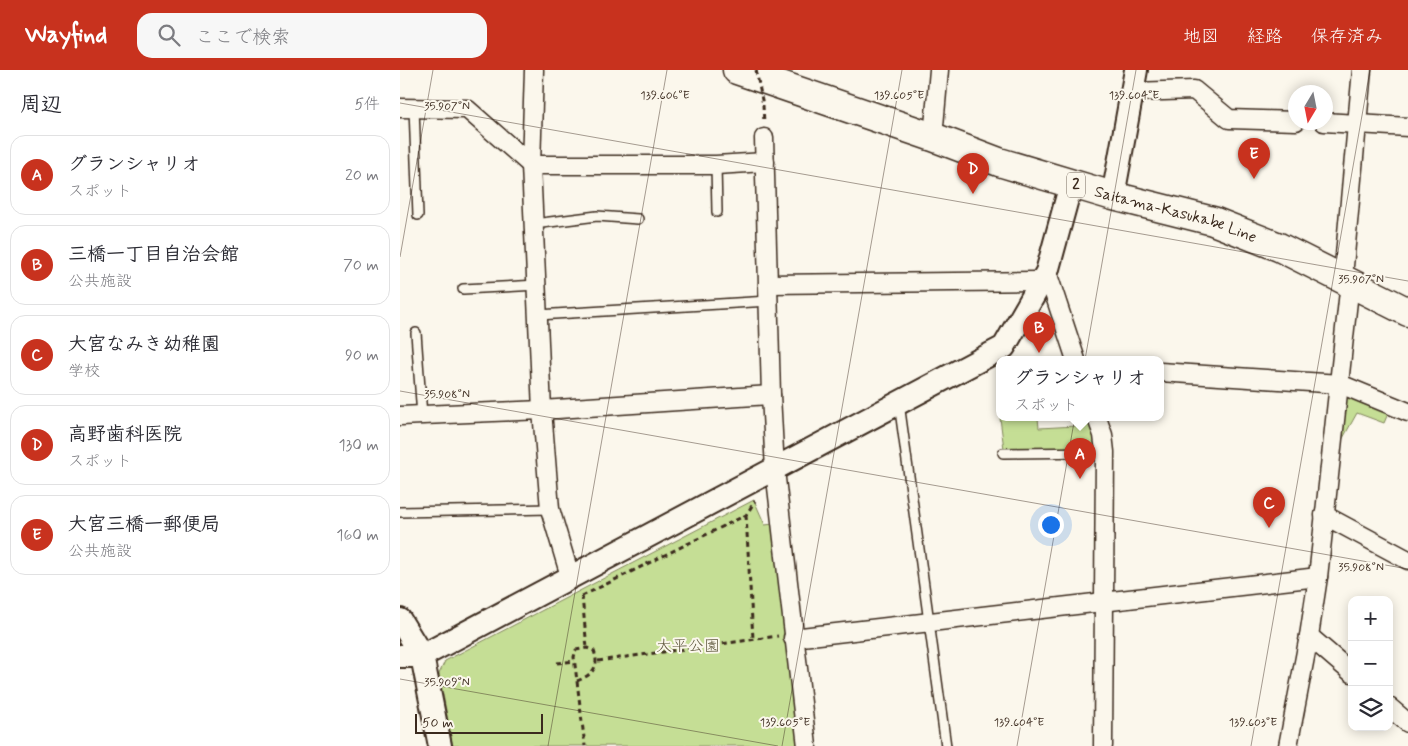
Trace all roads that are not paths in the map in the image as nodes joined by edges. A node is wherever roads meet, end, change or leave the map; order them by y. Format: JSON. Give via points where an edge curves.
{"nodes":[{"id":1,"x":534,"y":70,"type":"edge"},
{"id":2,"x":939,"y":70,"type":"edge"},
{"id":3,"x":1136,"y":70,"type":"edge"},
{"id":4,"x":1362,"y":70,"type":"edge"},
{"id":5,"x":752,"y":72,"type":"edge"},
{"id":6,"x":1133,"y":92,"type":"junction"},
{"id":7,"x":407,"y":108,"type":"edge"},
{"id":8,"x":1288,"y":121,"type":"edge"},
{"id":9,"x":1333,"y":123,"type":"edge"},
{"id":10,"x":1357,"y":124,"type":"junction"},
{"id":11,"x":1408,"y":127,"type":"edge"},
{"id":12,"x":933,"y":137,"type":"junction"},
{"id":13,"x":764,"y":138,"type":"dead end"},
{"id":14,"x":765,"y":162,"type":"junction"},
{"id":15,"x":716,"y":165,"type":"junction"},
{"id":16,"x":532,"y":166,"type":"junction"},
{"id":17,"x":1071,"y":184,"type":"junction"},
{"id":18,"x":1112,"y":196,"type":"junction"},
{"id":19,"x":717,"y":212,"type":"dead end"},
{"id":20,"x":418,"y":215,"type":"dead end"},
{"id":21,"x":638,"y":219,"type":"dead end"},
{"id":22,"x":534,"y":224,"type":"junction"},
{"id":23,"x":1044,"y":277,"type":"junction"},
{"id":24,"x":1347,"y":280,"type":"junction"},
{"id":25,"x":537,"y":285,"type":"junction"},
{"id":26,"x":463,"y":289,"type":"dead end"},
{"id":27,"x":769,"y":293,"type":"junction"},
{"id":28,"x":1408,"y":312,"type":"edge"},
{"id":29,"x":538,"y":315,"type":"junction"},
{"id":30,"x":416,"y":333,"type":"dead end"},
{"id":31,"x":1074,"y":356,"type":"edge"},
{"id":32,"x":1164,"y":372,"type":"edge"},
{"id":33,"x":1340,"y":384,"type":"junction"},
{"id":34,"x":771,"y":395,"type":"junction"},
{"id":35,"x":899,"y":402,"type":"junction"},
{"id":36,"x":542,"y":410,"type":"junction"},
{"id":37,"x":1408,"y":412,"type":"edge"},
{"id":38,"x":400,"y":416,"type":"edge"},
{"id":39,"x":422,"y":416,"type":"junction"},
{"id":40,"x":1098,"y":421,"type":"edge"},
{"id":41,"x":1105,"y":452,"type":"junction"},
{"id":42,"x":1003,"y":453,"type":"dead end"},
{"id":43,"x":775,"y":470,"type":"junction"},
{"id":44,"x":550,"y":509,"type":"junction"},
{"id":45,"x":400,"y":512,"type":"edge"},
{"id":46,"x":1324,"y":515,"type":"junction"},
{"id":47,"x":1408,"y":560,"type":"edge"},
{"id":48,"x":575,"y":573,"type":"junction"},
{"id":49,"x":1318,"y":576,"type":"junction"},
{"id":50,"x":1105,"y":602,"type":"junction"},
{"id":51,"x":400,"y":620,"type":"edge"},
{"id":52,"x":929,"y":622,"type":"junction"},
{"id":53,"x":793,"y":636,"type":"junction"},
{"id":54,"x":1309,"y":636,"type":"junction"},
{"id":55,"x":411,"y":656,"type":"edge"},
{"id":56,"x":1348,"y":670,"type":"edge"},
{"id":57,"x":1393,"y":710,"type":"edge"},
{"id":58,"x":1408,"y":723,"type":"edge"},
{"id":59,"x":440,"y":746,"type":"edge"},
{"id":60,"x":807,"y":746,"type":"edge"},
{"id":61,"x":946,"y":746,"type":"edge"},
{"id":62,"x":1103,"y":746,"type":"edge"},
{"id":63,"x":1288,"y":746,"type":"edge"}],
"edges":[{"from":1,"to":16,"type":"street"},
{"from":2,"to":12,"type":"street"},
{"from":3,"to":6,"type":"street"},
{"from":4,"to":10,"type":"street"},
{"from":5,"to":12,"type":"main road","name":"Saitama-Kasukabe Line","number":"2"},
{"from":6,"to":8,"type":"street","via":[[1194,90],[1229,119]]},
{"from":6,"to":18,"type":"street"},
{"from":7,"to":16,"type":"street","via":[[466,109]]},
{"from":7,"to":20,"type":"lane"},
{"from":9,"to":10,"type":"street"},
{"from":10,"to":11,"type":"street"},
{"from":10,"to":24,"type":"street"},
{"from":12,"to":17,"type":"main road","name":"Saitama-Kasukabe Line","number":"2"},
{"from":13,"to":14,"type":"street"},
{"from":14,"to":15,"type":"street"},
{"from":14,"to":27,"type":"street"},
{"from":15,"to":16,"type":"street"},
{"from":15,"to":19,"type":"lane"},
{"from":16,"to":22,"type":"street"},
{"from":17,"to":18,"type":"main road","name":"Saitama-Kasukabe Line","number":"2"},
{"from":17,"to":23,"type":"street"},
{"from":18,"to":24,"type":"main road","name":"Saitama-Kasukabe Line","number":"2","via":[[1213,221]]},
{"from":21,"to":22,"type":"lane","via":[[596,216]]},
{"from":22,"to":25,"type":"street"},
{"from":23,"to":27,"type":"street"},
{"from":23,"to":31,"type":"street"},
{"from":23,"to":35,"type":"street","via":[[1004,347]]},
{"from":24,"to":28,"type":"main road","name":"Saitama-Kasukabe Line","number":"2"},
{"from":24,"to":33,"type":"street"},
{"from":25,"to":26,"type":"lane"},
{"from":25,"to":29,"type":"street"},
{"from":27,"to":29,"type":"lane"},
{"from":27,"to":34,"type":"street"},
{"from":29,"to":36,"type":"street"},
{"from":30,"to":39,"type":"lane"},
{"from":32,"to":33,"type":"street"},
{"from":33,"to":37,"type":"street"},
{"from":33,"to":46,"type":"street"},
{"from":34,"to":36,"type":"street"},
{"from":34,"to":43,"type":"street"},
{"from":35,"to":43,"type":"street"},
{"from":35,"to":52,"type":"lane"},
{"from":36,"to":39,"type":"street"},
{"from":36,"to":44,"type":"street"},
{"from":38,"to":39,"type":"street"},
{"from":40,"to":41,"type":"street"},
{"from":41,"to":42,"type":"lane"},
{"from":41,"to":50,"type":"street"},
{"from":43,"to":48,"type":"street"},
{"from":43,"to":53,"type":"street"},
{"from":44,"to":45,"type":"lane"},
{"from":44,"to":48,"type":"street"},
{"from":46,"to":47,"type":"street"},
{"from":46,"to":49,"type":"street"},
{"from":48,"to":55,"type":"street"},
{"from":49,"to":50,"type":"street"},
{"from":49,"to":54,"type":"street"},
{"from":50,"to":52,"type":"street"},
{"from":50,"to":62,"type":"street"},
{"from":51,"to":55,"type":"street"},
{"from":52,"to":53,"type":"street"},
{"from":52,"to":61,"type":"lane"},
{"from":53,"to":60,"type":"street"},
{"from":54,"to":56,"type":"street"},
{"from":54,"to":63,"type":"street"},
{"from":55,"to":59,"type":"street"},
{"from":57,"to":58,"type":"street"}]}
